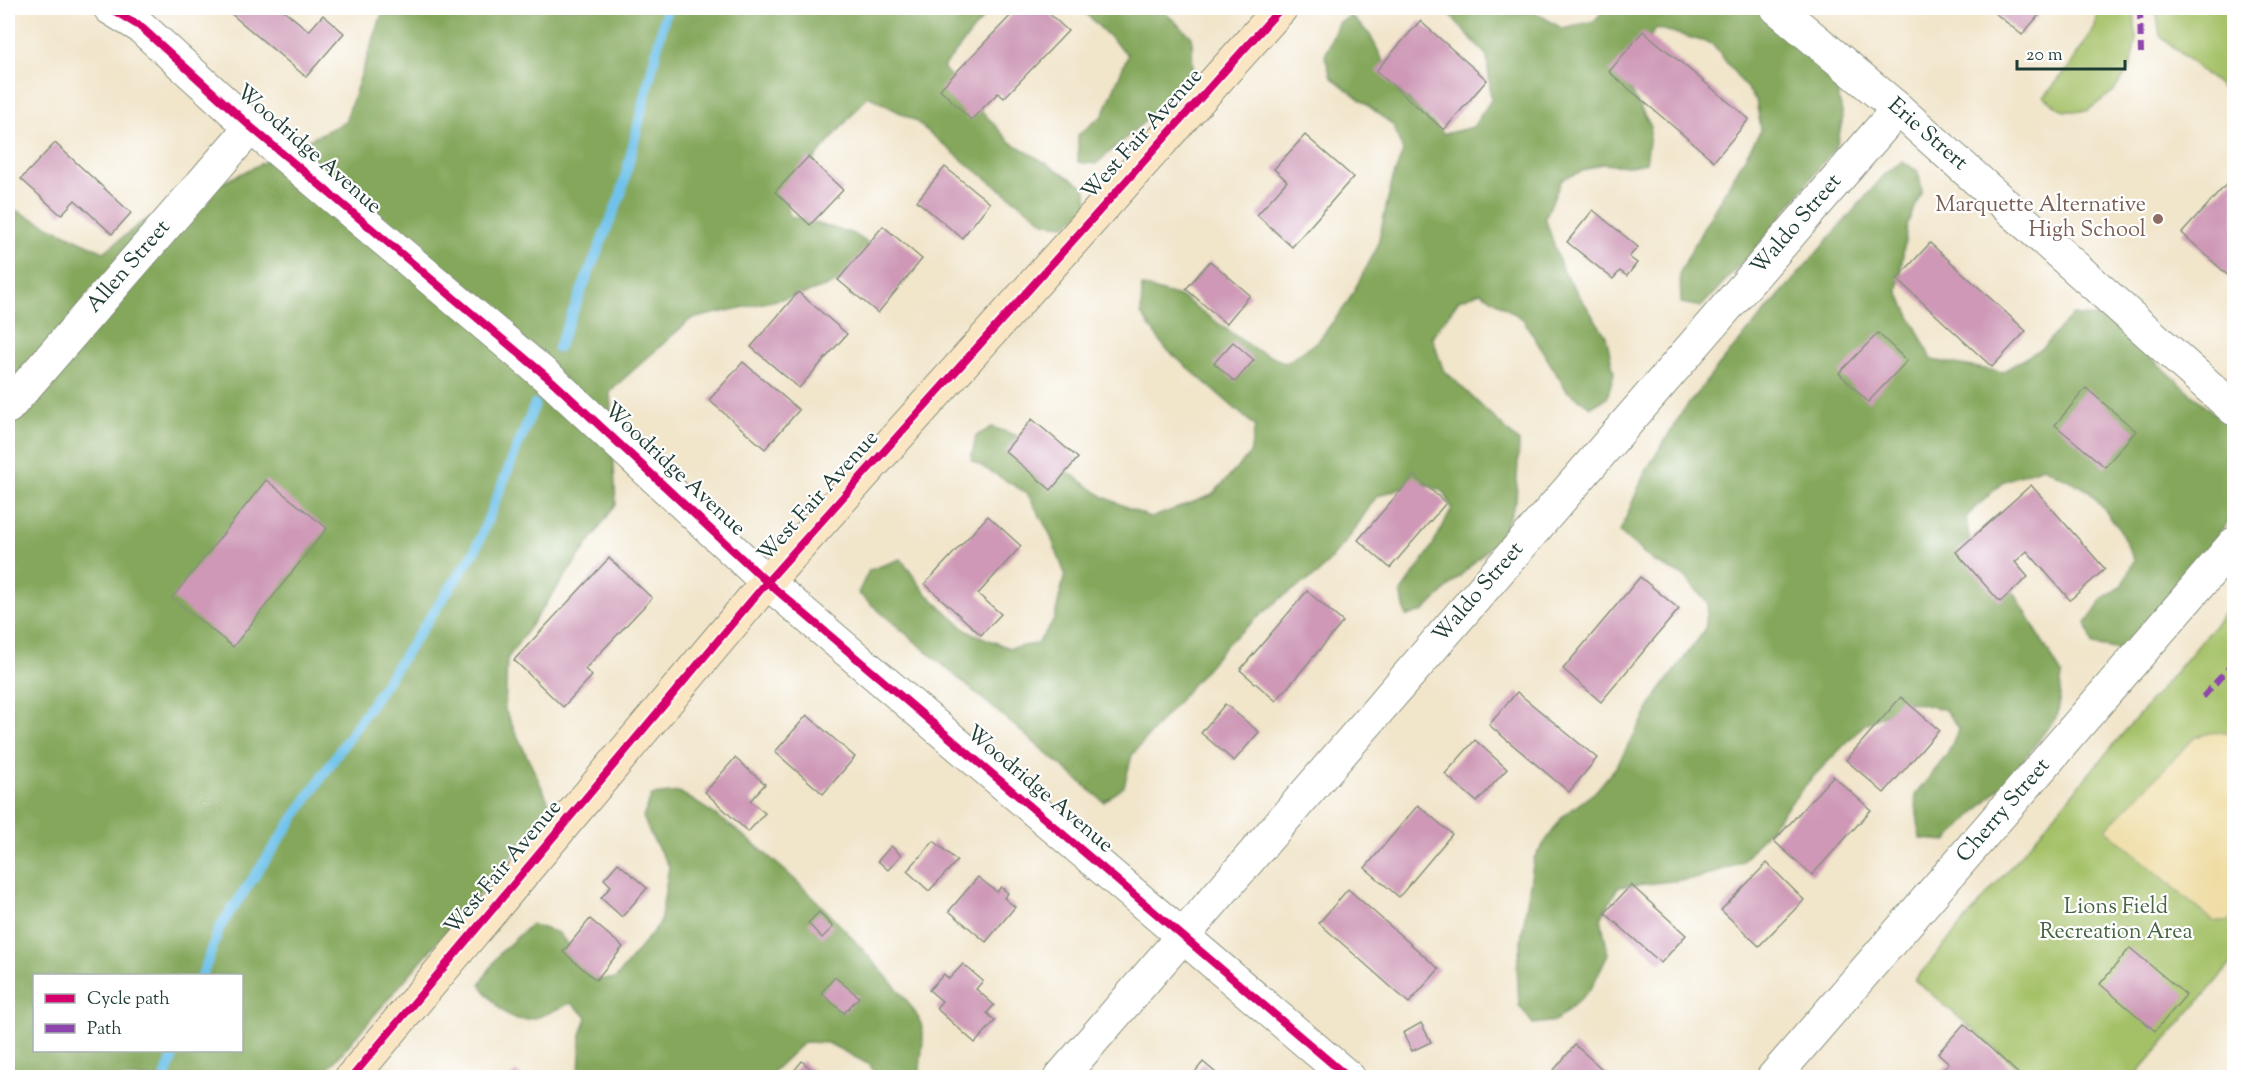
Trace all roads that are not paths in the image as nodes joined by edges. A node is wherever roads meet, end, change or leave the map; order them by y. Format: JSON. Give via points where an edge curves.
{"nodes":[{"id":1,"x":110,"y":8,"type":"edge"},
{"id":2,"x":1281,"y":8,"type":"edge"},
{"id":3,"x":1777,"y":8,"type":"edge"},
{"id":4,"x":1898,"y":109,"type":"junction"},
{"id":5,"x":251,"y":127,"type":"junction"},
{"id":6,"x":8,"y":407,"type":"edge"},
{"id":7,"x":2235,"y":409,"type":"edge"},
{"id":8,"x":2235,"y":544,"type":"edge"},
{"id":9,"x":767,"y":582,"type":"junction"},
{"id":10,"x":1183,"y":936,"type":"junction"},
{"id":11,"x":351,"y":1077,"type":"edge"},
{"id":12,"x":1060,"y":1077,"type":"edge"},
{"id":13,"x":1349,"y":1077,"type":"edge"},
{"id":14,"x":1773,"y":1077,"type":"edge"}],
"edges":[{"from":1,"to":5,"type":"street","name":"Woodridge Avenue","via":[[141,27]]},
{"from":2,"to":9,"type":"street","name":"West Fair Avenue"},
{"from":3,"to":4,"type":"street","name":"Erie Strert"},
{"from":4,"to":7,"type":"street","name":"Erie Strert"},
{"from":4,"to":10,"type":"street","name":"Waldo Street"},
{"from":5,"to":6,"type":"street","name":"Allen Street"},
{"from":5,"to":9,"type":"street","name":"Woodridge Avenue","via":[[552,381]]},
{"from":8,"to":14,"type":"street","name":"Cherry Street"},
{"from":9,"to":10,"type":"street","name":"Woodridge Avenue"},
{"from":9,"to":11,"type":"street","name":"West Fair Avenue"},
{"from":10,"to":12,"type":"street","name":"Waldo Street"},
{"from":10,"to":13,"type":"street","name":"Woodridge Avenue"}]}
